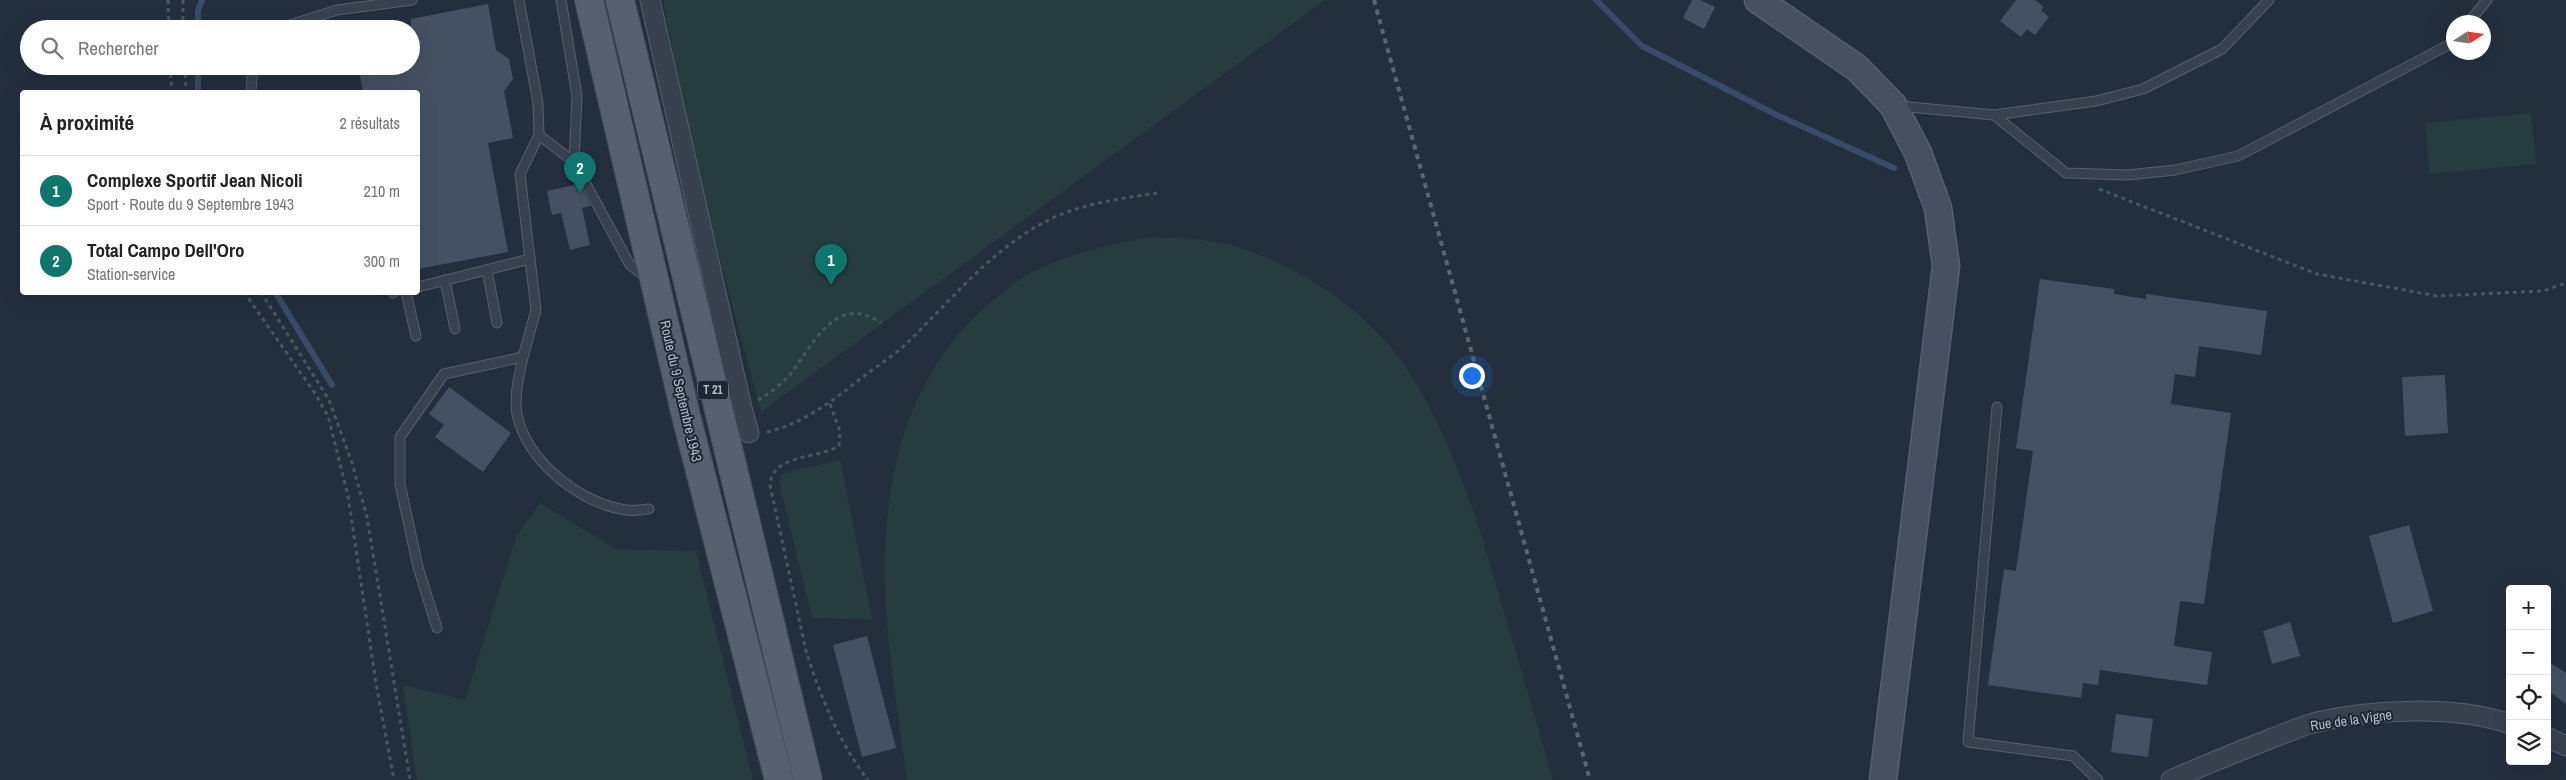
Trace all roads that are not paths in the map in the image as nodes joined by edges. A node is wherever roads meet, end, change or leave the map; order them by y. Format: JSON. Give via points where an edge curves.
{"nodes":[{"id":1,"x":412,"y":0,"type":"edge"},
{"id":2,"x":519,"y":0,"type":"edge"},
{"id":3,"x":561,"y":0,"type":"edge"},
{"id":4,"x":588,"y":0,"type":"edge"},
{"id":5,"x":620,"y":0,"type":"edge"},
{"id":6,"x":650,"y":0,"type":"edge"},
{"id":7,"x":1758,"y":0,"type":"edge"},
{"id":8,"x":2269,"y":0,"type":"edge"},
{"id":9,"x":2487,"y":0,"type":"edge"},
{"id":10,"x":2475,"y":15,"type":"edge"},
{"id":11,"x":305,"y":20,"type":"edge"},
{"id":12,"x":2446,"y":46,"type":"edge"},
{"id":13,"x":252,"y":75,"type":"edge"},
{"id":14,"x":251,"y":90,"type":"edge"},
{"id":15,"x":1893,"y":106,"type":"junction"},
{"id":16,"x":1994,"y":115,"type":"junction"},
{"id":17,"x":539,"y":135,"type":"junction"},
{"id":18,"x":574,"y":162,"type":"junction"},
{"id":19,"x":530,"y":259,"type":"junction"},
{"id":20,"x":487,"y":270,"type":"junction"},
{"id":21,"x":445,"y":280,"type":"junction"},
{"id":22,"x":420,"y":286,"type":"edge"},
{"id":23,"x":658,"y":287,"type":"junction"},
{"id":24,"x":407,"y":295,"type":"edge"},
{"id":25,"x":497,"y":323,"type":"dead end"},
{"id":26,"x":455,"y":329,"type":"dead end"},
{"id":27,"x":416,"y":336,"type":"dead end"},
{"id":28,"x":523,"y":357,"type":"junction"},
{"id":29,"x":1997,"y":407,"type":"dead end"},
{"id":30,"x":750,"y":433,"type":"road end"},
{"id":31,"x":649,"y":509,"type":"dead end"},
{"id":32,"x":437,"y":628,"type":"dead end"},
{"id":33,"x":2506,"y":723,"type":"edge"},
{"id":34,"x":2551,"y":739,"type":"edge"},
{"id":35,"x":2566,"y":746,"type":"edge"},
{"id":36,"x":779,"y":780,"type":"edge"},
{"id":37,"x":808,"y":780,"type":"edge"},
{"id":38,"x":1883,"y":780,"type":"edge"},
{"id":39,"x":2098,"y":780,"type":"edge"},
{"id":40,"x":2171,"y":780,"type":"edge"}],
"edges":[{"from":1,"to":11,"type":"lane","via":[[337,10]]},
{"from":2,"to":17,"type":"lane","via":[[538,103]]},
{"from":3,"to":18,"type":"lane","via":[[577,96]]},
{"from":4,"to":23,"type":"main road","name":"Route du 9 Septembre 1943","number":"T 21"},
{"from":5,"to":37,"type":"main road","number":"T 21"},
{"from":6,"to":30,"type":"street"},
{"from":7,"to":15,"type":"main road","via":[[1857,68]]},
{"from":8,"to":16,"type":"lane","via":[[2222,49],[2143,89],[2096,102]]},
{"from":9,"to":10,"type":"lane"},
{"from":12,"to":16,"type":"lane","via":[[2238,156],[2174,170],[2137,174],[2066,173]]},
{"from":13,"to":14,"type":"lane"},
{"from":15,"to":16,"type":"lane"},
{"from":15,"to":38,"type":"main road","via":[[1918,154],[1938,208],[1946,266]]},
{"from":17,"to":18,"type":"lane"},
{"from":17,"to":19,"type":"lane","via":[[520,174]]},
{"from":18,"to":23,"type":"lane","via":[[630,265]]},
{"from":19,"to":20,"type":"lane"},
{"from":19,"to":28,"type":"lane","via":[[536,310]]},
{"from":20,"to":21,"type":"lane"},
{"from":20,"to":25,"type":"lane"},
{"from":21,"to":22,"type":"lane"},
{"from":21,"to":26,"type":"lane"},
{"from":23,"to":36,"type":"main road","name":"Route du 9 Septembre 1943","number":"T 21","via":[[686,416]]},
{"from":24,"to":27,"type":"lane"},
{"from":28,"to":31,"type":"lane","via":[[517,384],[517,414],[527,440],[549,470],[573,490],[602,504],[627,510]]},
{"from":28,"to":32,"type":"lane","via":[[444,374],[400,437],[400,484],[418,567]]},
{"from":29,"to":39,"type":"lane","via":[[1968,742],[2073,756]]},
{"from":33,"to":40,"type":"street","name":"Rue de la Vigne","via":[[2446,711],[2377,714],[2313,723]]},
{"from":34,"to":35,"type":"street"}]}
